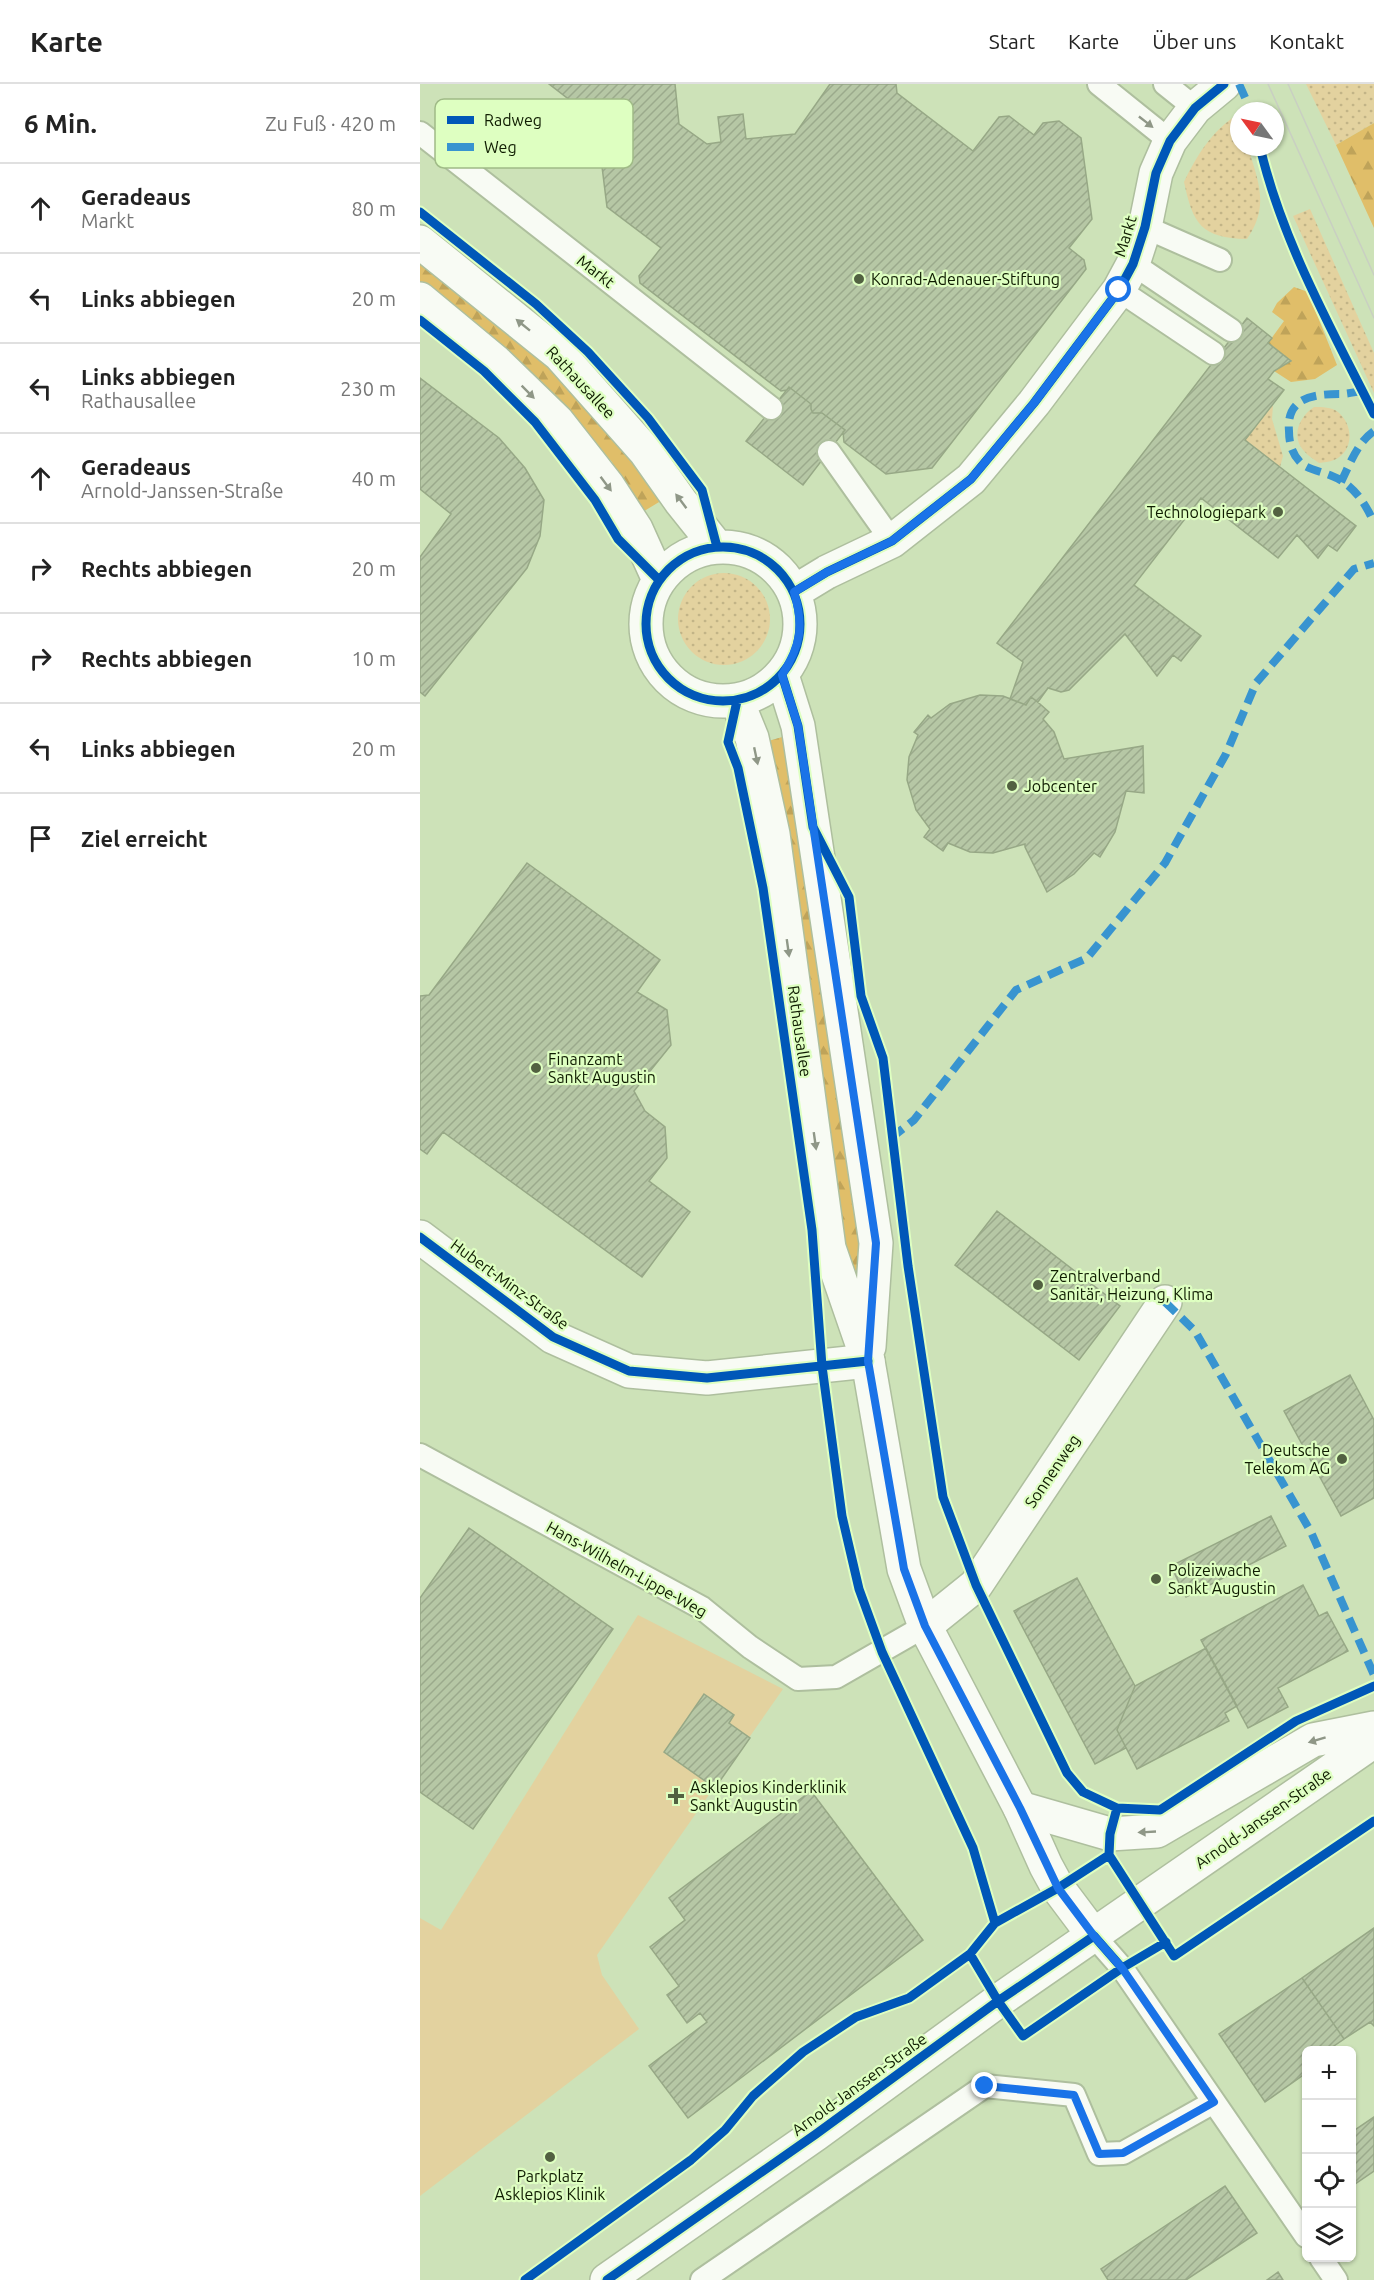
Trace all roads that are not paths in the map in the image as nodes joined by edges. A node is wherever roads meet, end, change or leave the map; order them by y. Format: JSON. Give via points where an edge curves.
{"nodes":[{"id":1,"x":1099,"y":84,"type":"edge"},
{"id":2,"x":1165,"y":84,"type":"edge"},
{"id":3,"x":1224,"y":84,"type":"edge"},
{"id":4,"x":1195,"y":108,"type":"junction"},
{"id":5,"x":420,"y":133,"type":"edge"},
{"id":6,"x":1170,"y":141,"type":"junction"},
{"id":7,"x":435,"y":145,"type":"edge"},
{"id":8,"x":465,"y":168,"type":"edge"},
{"id":9,"x":1145,"y":226,"type":"junction"},
{"id":10,"x":420,"y":242,"type":"edge"},
{"id":11,"x":1220,"y":260,"type":"dead end"},
{"id":12,"x":1126,"y":277,"type":"junction"},
{"id":13,"x":420,"y":299,"type":"edge"},
{"id":14,"x":1231,"y":330,"type":"dead end"},
{"id":15,"x":1213,"y":353,"type":"dead end"},
{"id":16,"x":771,"y":408,"type":"dead end"},
{"id":17,"x":829,"y":452,"type":"dead end"},
{"id":18,"x":892,"y":541,"type":"junction"},
{"id":19,"x":717,"y":547,"type":"junction"},
{"id":20,"x":659,"y":580,"type":"junction"},
{"id":21,"x":794,"y":592,"type":"junction"},
{"id":22,"x":782,"y":675,"type":"junction"},
{"id":23,"x":736,"y":701,"type":"junction"},
{"id":24,"x":420,"y":1238,"type":"edge"},
{"id":25,"x":1165,"y":1302,"type":"dead end"},
{"id":26,"x":868,"y":1361,"type":"junction"},
{"id":27,"x":420,"y":1455,"type":"edge"},
{"id":28,"x":925,"y":1626,"type":"junction"},
{"id":29,"x":1374,"y":1728,"type":"edge"},
{"id":30,"x":1374,"y":1742,"type":"edge"},
{"id":31,"x":1020,"y":1808,"type":"junction"},
{"id":32,"x":1094,"y":1936,"type":"junction"},
{"id":33,"x":1214,"y":2102,"type":"junction"},
{"id":34,"x":1302,"y":2230,"type":"edge"},
{"id":35,"x":1324,"y":2262,"type":"edge"},
{"id":36,"x":607,"y":2280,"type":"edge"},
{"id":37,"x":702,"y":2280,"type":"edge"},
{"id":38,"x":1336,"y":2280,"type":"edge"}],
"edges":[{"from":1,"to":6,"type":"lane","one_way":true},
{"from":2,"to":4,"type":"lane"},
{"from":3,"to":4,"type":"street","name":"Markt"},
{"from":4,"to":6,"type":"street","name":"Markt"},
{"from":5,"to":7,"type":"lane","name":"Markt"},
{"from":6,"to":9,"type":"street","name":"Markt","via":[[1156,173]]},
{"from":8,"to":16,"type":"lane","name":"Markt"},
{"from":9,"to":11,"type":"lane"},
{"from":9,"to":12,"type":"street","name":"Markt"},
{"from":19,"to":10,"type":"street","name":"Rathausallee","one_way":true,"via":[[645,451],[560,355]]},
{"from":12,"to":14,"type":"lane"},
{"from":12,"to":15,"type":"lane"},
{"from":12,"to":18,"type":"street","name":"Markt","via":[[1034,403],[971,479]]},
{"from":13,"to":20,"type":"street","one_way":true,"via":[[496,362],[557,421],[636,529]]},
{"from":17,"to":18,"type":"lane"},
{"from":18,"to":21,"type":"street","name":"Markt"},
{"from":19,"to":20,"type":"street","via":[[690,554]]},
{"from":19,"to":21,"type":"street","via":[[748,550],[762,557],[783,575]]},
{"from":20,"to":23,"type":"street","via":[[647,605],[645,621],[655,663],[676,687],[690,695]]},
{"from":21,"to":22,"type":"street","via":[[800,632],[795,655]]},
{"from":22,"to":23,"type":"street","via":[[762,691]]},
{"from":22,"to":26,"type":"street","name":"Rathausallee","via":[[798,726],[876,1243]]},
{"from":23,"to":26,"type":"street","name":"Rathausallee","one_way":true,"via":[[752,738],[773,834],[829,1248]]},
{"from":24,"to":26,"type":"street","name":"Hubert-Minz-Straße","via":[[553,1337],[629,1371],[708,1378]]},
{"from":25,"to":28,"type":"street","name":"Sonnenweg","via":[[976,1585]]},
{"from":26,"to":28,"type":"street","name":"Rathausallee","via":[[904,1569]]},
{"from":27,"to":28,"type":"lane","name":"Hans-Wilhelm-Lippe-Weg","via":[[702,1608],[798,1679],[836,1677]]},
{"from":28,"to":31,"type":"street","name":"Rathausallee"},
{"from":29,"to":31,"type":"street","one_way":true,"via":[[1312,1740],[1157,1832],[1110,1834]]},
{"from":30,"to":32,"type":"street","name":"Arnold-Janssen-Straße"},
{"from":31,"to":32,"type":"street","name":"Rathausallee","via":[[1058,1888]]},
{"from":32,"to":33,"type":"lane","via":[[1122,1968]]},
{"from":32,"to":36,"type":"street","name":"Arnold-Janssen-Straße"},
{"from":33,"to":34,"type":"lane"},
{"from":33,"to":37,"type":"lane","via":[[1123,2153],[1099,2154],[1074,2095],[985,2086]]},
{"from":35,"to":38,"type":"lane"}]}
